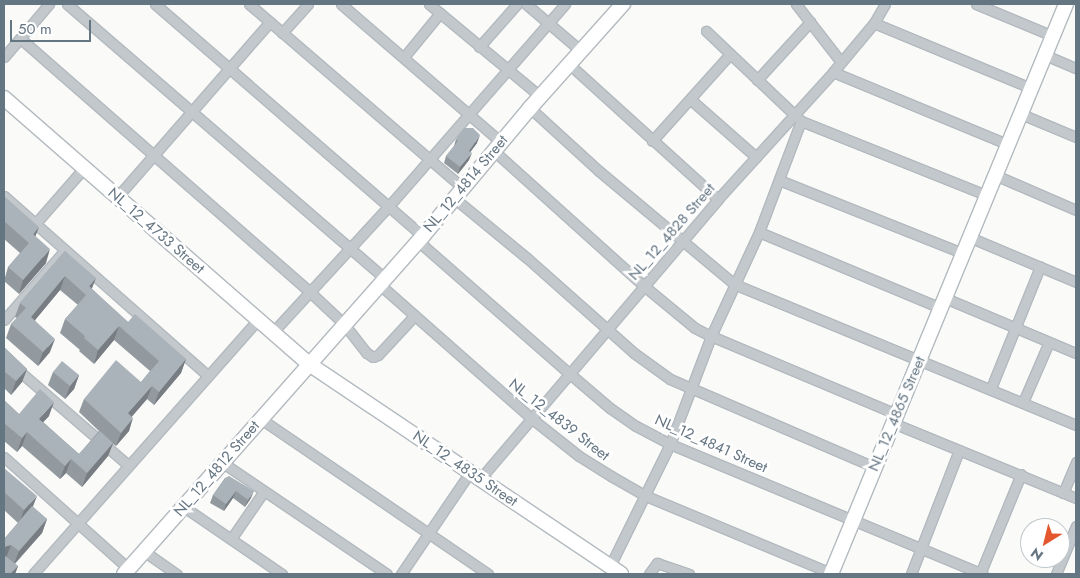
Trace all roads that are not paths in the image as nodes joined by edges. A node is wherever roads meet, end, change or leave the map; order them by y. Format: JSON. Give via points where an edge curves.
{"nodes":[{"id":1,"x":49,"y":4,"type":"edge"},
{"id":2,"x":67,"y":4,"type":"edge"},
{"id":3,"x":154,"y":4,"type":"edge"},
{"id":4,"x":249,"y":4,"type":"edge"},
{"id":5,"x":308,"y":4,"type":"edge"},
{"id":6,"x":341,"y":4,"type":"edge"},
{"id":7,"x":429,"y":4,"type":"edge"},
{"id":8,"x":517,"y":4,"type":"edge"},
{"id":9,"x":526,"y":4,"type":"edge"},
{"id":10,"x":565,"y":4,"type":"edge"},
{"id":11,"x":623,"y":4,"type":"edge"},
{"id":12,"x":796,"y":4,"type":"edge"},
{"id":13,"x":885,"y":4,"type":"edge"},
{"id":14,"x":976,"y":4,"type":"edge"},
{"id":15,"x":1066,"y":4,"type":"edge"},
{"id":16,"x":440,"y":13,"type":"junction"},
{"id":17,"x":270,"y":22,"type":"junction"},
{"id":18,"x":810,"y":22,"type":"junction"},
{"id":19,"x":549,"y":23,"type":"junction"},
{"id":20,"x":874,"y":23,"type":"junction"},
{"id":21,"x":706,"y":31,"type":"dead end"},
{"id":22,"x":282,"y":33,"type":"junction"},
{"id":23,"x":1053,"y":36,"type":"junction"},
{"id":24,"x":21,"y":39,"type":"junction"},
{"id":25,"x":479,"y":47,"type":"junction"},
{"id":26,"x":581,"y":51,"type":"junction"},
{"id":27,"x":730,"y":54,"type":"junction"},
{"id":28,"x":1045,"y":55,"type":"junction"},
{"id":29,"x":4,"y":57,"type":"edge"},
{"id":30,"x":404,"y":57,"type":"junction"},
{"id":31,"x":841,"y":62,"type":"junction"},
{"id":32,"x":569,"y":64,"type":"junction"},
{"id":33,"x":1076,"y":68,"type":"edge"},
{"id":34,"x":229,"y":69,"type":"junction"},
{"id":35,"x":506,"y":70,"type":"junction"},
{"id":36,"x":833,"y":72,"type":"junction"},
{"id":37,"x":757,"y":80,"type":"junction"},
{"id":38,"x":1030,"y":88,"type":"junction"},
{"id":39,"x":540,"y":97,"type":"junction"},
{"id":40,"x":4,"y":98,"type":"edge"},
{"id":41,"x":690,"y":99,"type":"junction"},
{"id":42,"x":530,"y":108,"type":"junction"},
{"id":43,"x":191,"y":111,"type":"junction"},
{"id":44,"x":468,"y":114,"type":"junction"},
{"id":45,"x":1021,"y":114,"type":"junction"},
{"id":46,"x":797,"y":118,"type":"junction"},
{"id":47,"x":1076,"y":137,"type":"edge"},
{"id":48,"x":652,"y":141,"type":"junction"},
{"id":49,"x":1007,"y":144,"type":"junction"},
{"id":50,"x":497,"y":146,"type":"junction"},
{"id":51,"x":153,"y":156,"type":"junction"},
{"id":52,"x":756,"y":156,"type":"junction"},
{"id":53,"x":430,"y":160,"type":"junction"},
{"id":54,"x":84,"y":168,"type":"junction"},
{"id":55,"x":994,"y":175,"type":"junction"},
{"id":56,"x":779,"y":180,"type":"junction"},
{"id":57,"x":458,"y":193,"type":"junction"},
{"id":58,"x":986,"y":195,"type":"junction"},
{"id":59,"x":4,"y":196,"type":"edge"},
{"id":60,"x":118,"y":196,"type":"junction"},
{"id":61,"x":718,"y":199,"type":"junction"},
{"id":62,"x":388,"y":207,"type":"junction"},
{"id":63,"x":1076,"y":210,"type":"edge"},
{"id":64,"x":35,"y":224,"type":"junction"},
{"id":65,"x":759,"y":232,"type":"junction"},
{"id":66,"x":969,"y":237,"type":"junction"},
{"id":67,"x":421,"y":239,"type":"junction"},
{"id":68,"x":682,"y":242,"type":"junction"},
{"id":69,"x":349,"y":249,"type":"junction"},
{"id":70,"x":65,"y":250,"type":"junction"},
{"id":71,"x":962,"y":253,"type":"junction"},
{"id":72,"x":1040,"y":267,"type":"junction"},
{"id":73,"x":381,"y":281,"type":"junction"},
{"id":74,"x":1076,"y":282,"type":"edge"},
{"id":75,"x":734,"y":284,"type":"junction"},
{"id":76,"x":644,"y":286,"type":"junction"},
{"id":77,"x":312,"y":293,"type":"junction"},
{"id":78,"x":943,"y":303,"type":"junction"},
{"id":79,"x":415,"y":315,"type":"junction"},
{"id":80,"x":4,"y":320,"type":"edge"},
{"id":81,"x":258,"y":320,"type":"junction"},
{"id":82,"x":344,"y":324,"type":"junction"},
{"id":83,"x":1015,"y":327,"type":"junction"},
{"id":84,"x":607,"y":330,"type":"junction"},
{"id":85,"x":273,"y":332,"type":"junction"},
{"id":86,"x":711,"y":336,"type":"junction"},
{"id":87,"x":1049,"y":342,"type":"junction"},
{"id":88,"x":1076,"y":353,"type":"edge"},
{"id":89,"x":4,"y":358,"type":"edge"},
{"id":90,"x":919,"y":361,"type":"junction"},
{"id":91,"x":309,"y":364,"type":"junction"},
{"id":92,"x":570,"y":374,"type":"junction"},
{"id":93,"x":207,"y":375,"type":"junction"},
{"id":94,"x":990,"y":388,"type":"junction"},
{"id":95,"x":690,"y":390,"type":"junction"},
{"id":96,"x":1023,"y":402,"type":"junction"},
{"id":97,"x":531,"y":418,"type":"junction"},
{"id":98,"x":261,"y":419,"type":"junction"},
{"id":99,"x":895,"y":419,"type":"junction"},
{"id":100,"x":1076,"y":425,"type":"edge"},
{"id":101,"x":670,"y":444,"type":"junction"},
{"id":102,"x":960,"y":450,"type":"junction"},
{"id":103,"x":4,"y":457,"type":"edge"},
{"id":104,"x":1076,"y":462,"type":"edge"},
{"id":105,"x":223,"y":463,"type":"junction"},
{"id":106,"x":128,"y":465,"type":"junction"},
{"id":107,"x":874,"y":467,"type":"junction"},
{"id":108,"x":1021,"y":474,"type":"junction"},
{"id":109,"x":475,"y":476,"type":"junction"},
{"id":110,"x":264,"y":491,"type":"junction"},
{"id":111,"x":1063,"y":492,"type":"junction"},
{"id":112,"x":646,"y":496,"type":"junction"},
{"id":113,"x":1076,"y":498,"type":"edge"},
{"id":114,"x":184,"y":507,"type":"junction"},
{"id":115,"x":853,"y":519,"type":"junction"},
{"id":116,"x":77,"y":525,"type":"junction"},
{"id":117,"x":1076,"y":526,"type":"edge"},
{"id":118,"x":428,"y":534,"type":"junction"},
{"id":119,"x":231,"y":539,"type":"junction"},
{"id":120,"x":921,"y":549,"type":"junction"},
{"id":121,"x":145,"y":552,"type":"junction"},
{"id":122,"x":616,"y":570,"type":"edge"},
{"id":123,"x":126,"y":572,"type":"edge"},
{"id":124,"x":831,"y":573,"type":"edge"},
{"id":125,"x":34,"y":574,"type":"edge"},
{"id":126,"x":177,"y":574,"type":"edge"},
{"id":127,"x":282,"y":574,"type":"edge"},
{"id":128,"x":387,"y":574,"type":"edge"},
{"id":129,"x":401,"y":574,"type":"edge"},
{"id":130,"x":488,"y":574,"type":"edge"},
{"id":131,"x":649,"y":574,"type":"edge"},
{"id":132,"x":689,"y":574,"type":"edge"},
{"id":133,"x":911,"y":574,"type":"edge"},
{"id":134,"x":982,"y":574,"type":"edge"},
{"id":135,"x":1056,"y":574,"type":"edge"}],
"edges":[{"from":1,"to":24,"type":"street"},
{"from":2,"to":43,"type":"street","name":"NL_12_4839 Street"},
{"from":3,"to":34,"type":"street","name":"NL_12_4841 Street"},
{"from":4,"to":17,"type":"street"},
{"from":5,"to":22,"type":"street"},
{"from":6,"to":30,"type":"street"},
{"from":7,"to":16,"type":"street"},
{"from":8,"to":25,"type":"street"},
{"from":9,"to":19,"type":"street"},
{"from":10,"to":19,"type":"street"},
{"from":11,"to":26,"type":"street","name":"NL_12_4814 Street"},
{"from":12,"to":18,"type":"street"},
{"from":13,"to":20,"type":"street","name":"NL_12_4828 Street"},
{"from":14,"to":23,"type":"street"},
{"from":15,"to":23,"type":"street","name":"NL_12_4865 Street"},
{"from":16,"to":25,"type":"street"},
{"from":16,"to":30,"type":"street"},
{"from":17,"to":22,"type":"street"},
{"from":17,"to":34,"type":"street"},
{"from":18,"to":31,"type":"street"},
{"from":18,"to":37,"type":"street"},
{"from":19,"to":26,"type":"street"},
{"from":19,"to":35,"type":"street"},
{"from":20,"to":31,"type":"street","name":"NL_12_4828 Street"},
{"from":20,"to":38,"type":"street"},
{"from":21,"to":27,"type":"street"},
{"from":22,"to":53,"type":"street"},
{"from":23,"to":28,"type":"street","name":"NL_12_4865 Street"},
{"from":24,"to":29,"type":"street"},
{"from":24,"to":51,"type":"street"},
{"from":25,"to":35,"type":"street"},
{"from":26,"to":32,"type":"street","name":"NL_12_4814 Street"},
{"from":27,"to":37,"type":"street"},
{"from":27,"to":41,"type":"street"},
{"from":28,"to":33,"type":"street"},
{"from":28,"to":38,"type":"street","name":"NL_12_4865 Street"},
{"from":30,"to":44,"type":"street"},
{"from":31,"to":36,"type":"street","name":"NL_12_4828 Street"},
{"from":32,"to":39,"type":"street","name":"NL_12_4814 Street"},
{"from":32,"to":48,"type":"street"},
{"from":34,"to":43,"type":"street"},
{"from":34,"to":62,"type":"street","name":"NL_12_4841 Street"},
{"from":35,"to":39,"type":"street"},
{"from":35,"to":44,"type":"street"},
{"from":36,"to":46,"type":"street","name":"NL_12_4828 Street"},
{"from":36,"to":49,"type":"street"},
{"from":37,"to":46,"type":"street"},
{"from":38,"to":45,"type":"street","name":"NL_12_4865 Street"},
{"from":39,"to":42,"type":"street","name":"NL_12_4814 Street"},
{"from":40,"to":54,"type":"street","name":"NL_12_4733 Street"},
{"from":41,"to":48,"type":"street"},
{"from":41,"to":52,"type":"street"},
{"from":42,"to":50,"type":"street","name":"NL_12_4814 Street"},
{"from":42,"to":68,"type":"street"},
{"from":43,"to":51,"type":"street"},
{"from":43,"to":69,"type":"street","name":"NL_12_4839 Street"},
{"from":44,"to":50,"type":"street"},
{"from":44,"to":53,"type":"street"},
{"from":45,"to":47,"type":"street"},
{"from":45,"to":49,"type":"street","name":"NL_12_4865 Street"},
{"from":46,"to":52,"type":"street","name":"NL_12_4828 Street"},
{"from":46,"to":56,"type":"street"},
{"from":46,"to":58,"type":"street"},
{"from":48,"to":61,"type":"street"},
{"from":49,"to":55,"type":"street","name":"NL_12_4865 Street"},
{"from":50,"to":57,"type":"street","name":"NL_12_4814 Street"},
{"from":50,"to":76,"type":"street"},
{"from":51,"to":60,"type":"street"},
{"from":51,"to":77,"type":"street"},
{"from":52,"to":61,"type":"street","name":"NL_12_4828 Street"},
{"from":53,"to":57,"type":"street"},
{"from":53,"to":62,"type":"street"},
{"from":54,"to":60,"type":"street","name":"NL_12_4733 Street"},
{"from":54,"to":64,"type":"street"},
{"from":55,"to":58,"type":"street","name":"NL_12_4865 Street"},
{"from":55,"to":63,"type":"street"},
{"from":56,"to":65,"type":"street"},
{"from":56,"to":71,"type":"street"},
{"from":57,"to":67,"type":"street","name":"NL_12_4814 Street"},
{"from":57,"to":84,"type":"street"},
{"from":58,"to":66,"type":"street","name":"NL_12_4865 Street"},
{"from":59,"to":64,"type":"street"},
{"from":60,"to":81,"type":"street","name":"NL_12_4733 Street"},
{"from":61,"to":68,"type":"street","name":"NL_12_4828 Street"},
{"from":62,"to":67,"type":"street","name":"NL_12_4841 Street"},
{"from":62,"to":69,"type":"street"},
{"from":64,"to":70,"type":"street"},
{"from":65,"to":75,"type":"street"},
{"from":65,"to":78,"type":"street"},
{"from":66,"to":71,"type":"street","name":"NL_12_4865 Street"},
{"from":66,"to":72,"type":"street"},
{"from":67,"to":73,"type":"street","name":"NL_12_4814 Street"},
{"from":67,"to":92,"type":"street","name":"NL_12_4841 Street"},
{"from":68,"to":75,"type":"street"},
{"from":68,"to":76,"type":"street","name":"NL_12_4828 Street"},
{"from":69,"to":73,"type":"street","name":"NL_12_4839 Street"},
{"from":69,"to":77,"type":"street"},
{"from":70,"to":80,"type":"street"},
{"from":70,"to":93,"type":"street"},
{"from":71,"to":78,"type":"street","name":"NL_12_4865 Street"},
{"from":72,"to":74,"type":"street"},
{"from":72,"to":83,"type":"street"},
{"from":73,"to":79,"type":"street","name":"NL_12_4839 Street"},
{"from":73,"to":82,"type":"street","name":"NL_12_4814 Street"},
{"from":75,"to":86,"type":"street"},
{"from":75,"to":90,"type":"street"},
{"from":76,"to":84,"type":"street","name":"NL_12_4828 Street"},
{"from":76,"to":86,"type":"street","via":[[681,317]]},
{"from":77,"to":82,"type":"street"},
{"from":77,"to":85,"type":"street"},
{"from":78,"to":83,"type":"street"},
{"from":78,"to":90,"type":"street","name":"NL_12_4865 Street"},
{"from":79,"to":82,"type":"street","via":[[373,357]]},
{"from":79,"to":97,"type":"street","name":"NL_12_4839 Street"},
{"from":81,"to":85,"type":"street","name":"NL_12_4733 Street"},
{"from":81,"to":93,"type":"street"},
{"from":82,"to":91,"type":"street","name":"NL_12_4814 Street"},
{"from":83,"to":87,"type":"street"},
{"from":83,"to":94,"type":"street"},
{"from":84,"to":92,"type":"street","name":"NL_12_4828 Street"},
{"from":84,"to":95,"type":"street","via":[[652,367]]},
{"from":85,"to":91,"type":"street","name":"NL_12_4733 Street"},
{"from":86,"to":95,"type":"street"},
{"from":86,"to":99,"type":"street"},
{"from":87,"to":88,"type":"street"},
{"from":87,"to":96,"type":"street"},
{"from":89,"to":106,"type":"street"},
{"from":90,"to":94,"type":"street"},
{"from":90,"to":99,"type":"street","name":"NL_12_4865 Street"},
{"from":91,"to":98,"type":"street","name":"NL_12_4812 Street"},
{"from":91,"to":109,"type":"street","name":"NL_12_4835 Street"},
{"from":92,"to":97,"type":"street","name":"NL_12_4828 Street"},
{"from":92,"to":101,"type":"street","name":"NL_12_4841 Street","via":[[610,408]]},
{"from":93,"to":106,"type":"street"},
{"from":94,"to":96,"type":"street"},
{"from":95,"to":101,"type":"street"},
{"from":95,"to":107,"type":"street"},
{"from":96,"to":100,"type":"street"},
{"from":97,"to":109,"type":"street","name":"NL_12_4828 Street"},
{"from":97,"to":112,"type":"street","name":"NL_12_4839 Street","via":[[579,456]]},
{"from":98,"to":105,"type":"street","name":"NL_12_4812 Street"},
{"from":98,"to":118,"type":"street"},
{"from":99,"to":102,"type":"street"},
{"from":99,"to":107,"type":"street","name":"NL_12_4865 Street"},
{"from":101,"to":112,"type":"street"},
{"from":101,"to":115,"type":"street","name":"NL_12_4841 Street"},
{"from":102,"to":108,"type":"street"},
{"from":102,"to":120,"type":"street"},
{"from":103,"to":116,"type":"street"},
{"from":104,"to":111,"type":"street"},
{"from":105,"to":110,"type":"street"},
{"from":105,"to":114,"type":"street","name":"NL_12_4812 Street"},
{"from":106,"to":116,"type":"street"},
{"from":107,"to":115,"type":"street","name":"NL_12_4865 Street"},
{"from":108,"to":111,"type":"street"},
{"from":108,"to":134,"type":"street"},
{"from":109,"to":118,"type":"street","name":"NL_12_4828 Street"},
{"from":109,"to":122,"type":"street","name":"NL_12_4835 Street"},
{"from":110,"to":119,"type":"street"},
{"from":110,"to":128,"type":"street"},
{"from":111,"to":113,"type":"street"},
{"from":112,"to":122,"type":"street"},
{"from":112,"to":124,"type":"street","name":"NL_12_4839 Street"},
{"from":114,"to":119,"type":"street"},
{"from":114,"to":121,"type":"street","name":"NL_12_4812 Street"},
{"from":115,"to":120,"type":"street","name":"NL_12_4841 Street"},
{"from":115,"to":124,"type":"street","name":"NL_12_4865 Street"},
{"from":116,"to":123,"type":"street"},
{"from":116,"to":125,"type":"street"},
{"from":117,"to":135,"type":"street"},
{"from":118,"to":129,"type":"street","name":"NL_12_4828 Street"},
{"from":118,"to":130,"type":"street"},
{"from":119,"to":127,"type":"street"},
{"from":120,"to":133,"type":"street"},
{"from":120,"to":134,"type":"street","name":"NL_12_4841 Street"},
{"from":121,"to":123,"type":"street","name":"NL_12_4812 Street"},
{"from":121,"to":126,"type":"street"},
{"from":131,"to":132,"type":"street","via":[[657,563]]}]}
